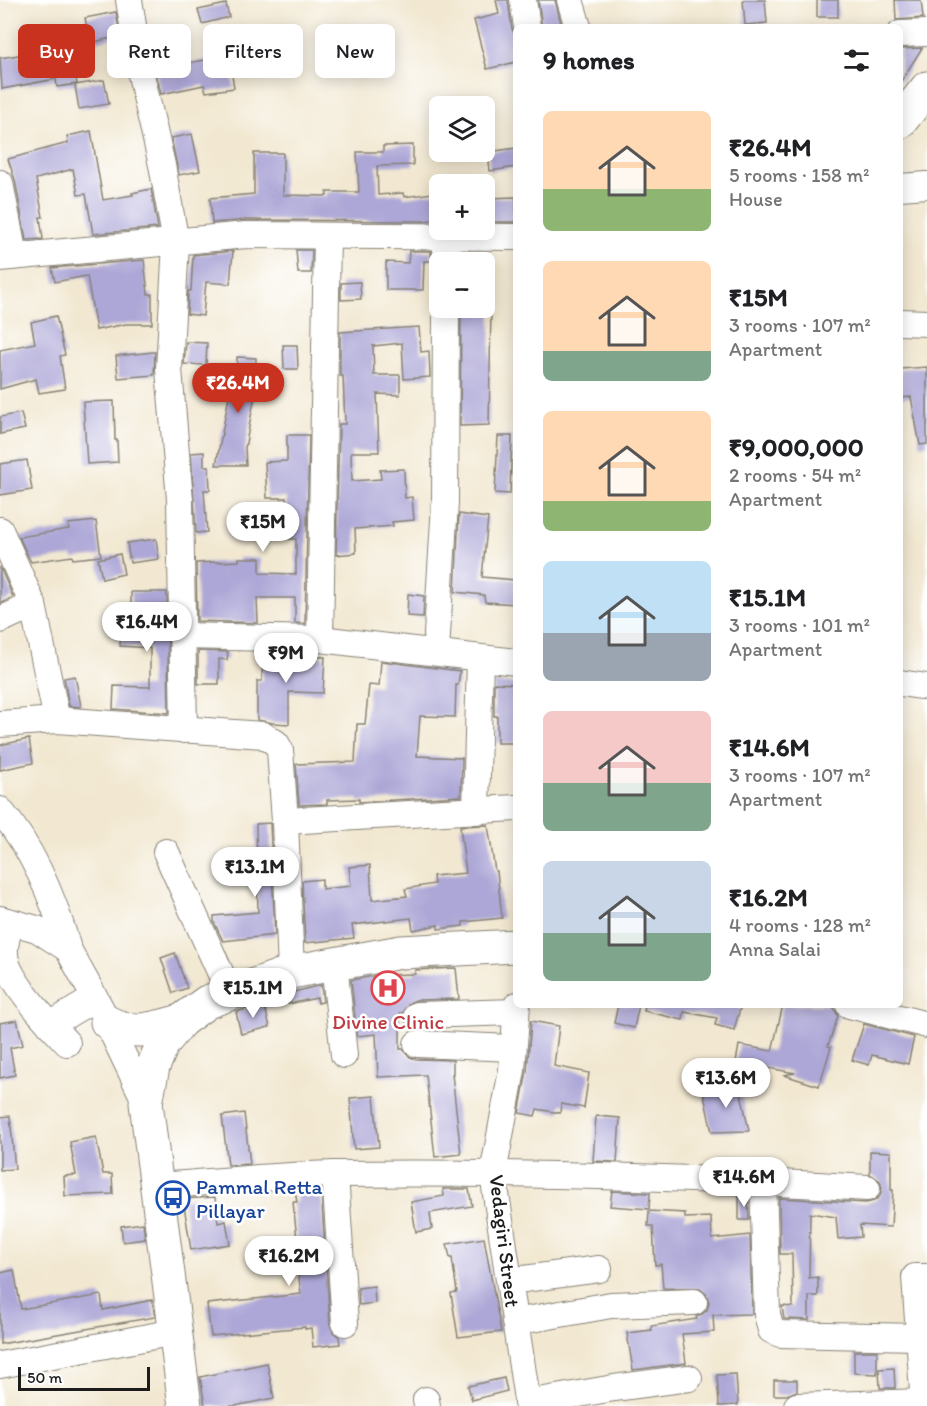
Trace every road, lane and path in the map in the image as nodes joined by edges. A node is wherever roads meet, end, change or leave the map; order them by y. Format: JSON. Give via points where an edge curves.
{"nodes":[{"id":1,"x":129,"y":0,"type":"edge"},
{"id":2,"x":523,"y":0,"type":"edge"},
{"id":3,"x":570,"y":0,"type":"edge"},
{"id":4,"x":527,"y":24,"type":"edge"},
{"id":5,"x":577,"y":24,"type":"edge"},
{"id":6,"x":927,"y":33,"type":"edge"},
{"id":7,"x":903,"y":34,"type":"edge"},
{"id":8,"x":927,"y":88,"type":"edge"},
{"id":9,"x":903,"y":118,"type":"edge"},
{"id":10,"x":0,"y":183,"type":"edge"},
{"id":11,"x":927,"y":184,"type":"edge"},
{"id":12,"x":903,"y":187,"type":"edge"},
{"id":13,"x":327,"y":236,"type":"junction"},
{"id":14,"x":429,"y":236,"type":"edge"},
{"id":15,"x":495,"y":237,"type":"edge"},
{"id":16,"x":513,"y":237,"type":"edge"},
{"id":17,"x":176,"y":243,"type":"junction"},
{"id":18,"x":7,"y":257,"type":"edge"},
{"id":19,"x":446,"y":318,"type":"edge"},
{"id":20,"x":903,"y":322,"type":"edge"},
{"id":21,"x":927,"y":323,"type":"edge"},
{"id":22,"x":0,"y":530,"type":"edge"},
{"id":23,"x":33,"y":605,"type":"junction"},
{"id":24,"x":0,"y":620,"type":"edge"},
{"id":25,"x":182,"y":636,"type":"junction"},
{"id":26,"x":320,"y":639,"type":"junction"},
{"id":27,"x":436,"y":651,"type":"junction"},
{"id":28,"x":480,"y":659,"type":"junction"},
{"id":29,"x":513,"y":662,"type":"edge"},
{"id":30,"x":903,"y":684,"type":"edge"},
{"id":31,"x":927,"y":687,"type":"edge"},
{"id":32,"x":57,"y":720,"type":"junction"},
{"id":33,"x":0,"y":724,"type":"edge"},
{"id":34,"x":184,"y":730,"type":"junction"},
{"id":35,"x":513,"y":808,"type":"edge"},
{"id":36,"x":0,"y":810,"type":"edge"},
{"id":37,"x":476,"y":811,"type":"junction"},
{"id":38,"x":285,"y":821,"type":"junction"},
{"id":39,"x":166,"y":852,"type":"dead end"},
{"id":40,"x":6,"y":920,"type":"edge"},
{"id":41,"x":513,"y":946,"type":"edge"},
{"id":42,"x":68,"y":949,"type":"junction"},
{"id":43,"x":334,"y":964,"type":"junction"},
{"id":44,"x":291,"y":972,"type":"junction"},
{"id":45,"x":231,"y":994,"type":"junction"},
{"id":46,"x":861,"y":1008,"type":"edge"},
{"id":47,"x":516,"y":1009,"type":"edge"},
{"id":48,"x":101,"y":1010,"type":"junction"},
{"id":49,"x":417,"y":1015,"type":"dead end"},
{"id":50,"x":180,"y":1021,"type":"junction"},
{"id":51,"x":50,"y":1024,"type":"junction"},
{"id":52,"x":927,"y":1025,"type":"edge"},
{"id":53,"x":67,"y":1043,"type":"dead end"},
{"id":54,"x":417,"y":1044,"type":"dead end"},
{"id":55,"x":513,"y":1048,"type":"junction"},
{"id":56,"x":344,"y":1055,"type":"dead end"},
{"id":57,"x":146,"y":1103,"type":"junction"},
{"id":58,"x":335,"y":1174,"type":"junction"},
{"id":59,"x":493,"y":1174,"type":"junction"},
{"id":60,"x":763,"y":1181,"type":"junction"},
{"id":61,"x":156,"y":1186,"type":"junction"},
{"id":62,"x":867,"y":1188,"type":"dead end"},
{"id":63,"x":599,"y":1269,"type":"dead end"},
{"id":64,"x":921,"y":1277,"type":"edge"},
{"id":65,"x":509,"y":1281,"type":"junction"},
{"id":66,"x":694,"y":1302,"type":"dead end"},
{"id":67,"x":515,"y":1322,"type":"junction"},
{"id":68,"x":345,"y":1323,"type":"dead end"},
{"id":69,"x":175,"y":1332,"type":"junction"},
{"id":70,"x":919,"y":1337,"type":"junction"},
{"id":71,"x":0,"y":1365,"type":"edge"},
{"id":72,"x":689,"y":1378,"type":"dead end"},
{"id":73,"x":924,"y":1404,"type":"edge"},
{"id":74,"x":528,"y":1405,"type":"edge"},
{"id":75,"x":185,"y":1406,"type":"edge"},
{"id":76,"x":797,"y":1406,"type":"edge"}],
"edges":[{"from":1,"to":17,"type":"street"},
{"from":2,"to":4,"type":"street"},
{"from":3,"to":5,"type":"street"},
{"from":6,"to":7,"type":"street"},
{"from":8,"to":9,"type":"main road"},
{"from":10,"to":18,"type":"street"},
{"from":11,"to":12,"type":"street"},
{"from":13,"to":14,"type":"street"},
{"from":13,"to":17,"type":"street","via":[[246,236]]},
{"from":13,"to":26,"type":"street"},
{"from":15,"to":16,"type":"street"},
{"from":17,"to":18,"type":"street"},
{"from":17,"to":25,"type":"street","via":[[169,369],[180,500]]},
{"from":19,"to":27,"type":"street","via":[[445,503]]},
{"from":20,"to":21,"type":"street"},
{"from":22,"to":23,"type":"street"},
{"from":23,"to":24,"type":"street"},
{"from":23,"to":32,"type":"street"},
{"from":25,"to":26,"type":"street"},
{"from":25,"to":34,"type":"street"},
{"from":26,"to":27,"type":"street"},
{"from":27,"to":28,"type":"street"},
{"from":28,"to":29,"type":"street"},
{"from":28,"to":37,"type":"street"},
{"from":30,"to":31,"type":"street"},
{"from":32,"to":33,"type":"street"},
{"from":32,"to":34,"type":"street"},
{"from":34,"to":38,"type":"street","via":[[263,735],[276,742],[280,750]]},
{"from":35,"to":37,"type":"street"},
{"from":36,"to":42,"type":"street","via":[[17,830],[43,879]]},
{"from":37,"to":38,"type":"street"},
{"from":38,"to":44,"type":"street"},
{"from":39,"to":45,"type":"street"},
{"from":40,"to":42,"type":"street","via":[[37,929]]},
{"from":40,"to":51,"type":"street","via":[[5,961]]},
{"from":41,"to":43,"type":"main road","via":[[401,952]]},
{"from":42,"to":48,"type":"street"},
{"from":43,"to":44,"type":"main road"},
{"from":43,"to":56,"type":"street"},
{"from":44,"to":45,"type":"main road"},
{"from":45,"to":50,"type":"main road","via":[[207,1002]]},
{"from":46,"to":52,"type":"street"},
{"from":47,"to":49,"type":"street"},
{"from":47,"to":55,"type":"street","name":"Vedagiri Street"},
{"from":48,"to":50,"type":"main road","via":[[122,1030]]},
{"from":48,"to":51,"type":"street"},
{"from":48,"to":57,"type":"street"},
{"from":50,"to":57,"type":"main road","via":[[162,1045]]},
{"from":51,"to":53,"type":"street"},
{"from":54,"to":55,"type":"street"},
{"from":55,"to":59,"type":"street","name":"Vedagiri Street"},
{"from":57,"to":61,"type":"main road"},
{"from":58,"to":59,"type":"street"},
{"from":58,"to":61,"type":"street"},
{"from":58,"to":68,"type":"street"},
{"from":59,"to":60,"type":"street"},
{"from":59,"to":65,"type":"street","name":"Vedagiri Street"},
{"from":60,"to":62,"type":"street"},
{"from":60,"to":70,"type":"street","via":[[766,1314],[771,1330],[780,1334]]},
{"from":61,"to":69,"type":"main road"},
{"from":63,"to":65,"type":"street"},
{"from":64,"to":70,"type":"street"},
{"from":65,"to":67,"type":"street","name":"Vedagiri Street"},
{"from":66,"to":67,"type":"street","via":[[611,1305]]},
{"from":67,"to":74,"type":"street","name":"Vedagiri Street"},
{"from":69,"to":71,"type":"street"},
{"from":69,"to":75,"type":"main road"},
{"from":70,"to":73,"type":"street"},
{"from":72,"to":74,"type":"street"},
{"from":73,"to":76,"type":"street"}]}
